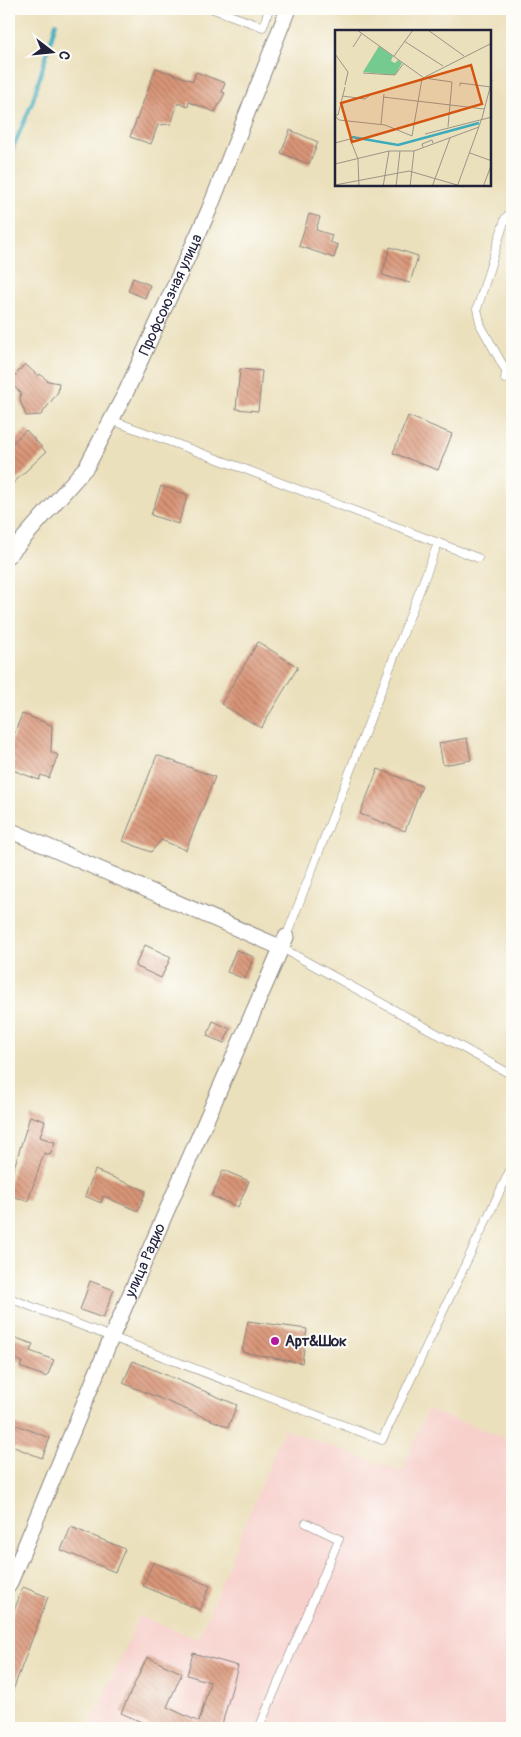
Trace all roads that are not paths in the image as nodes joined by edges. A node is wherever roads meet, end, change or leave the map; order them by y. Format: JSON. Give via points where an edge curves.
{"nodes":[{"id":1,"x":213,"y":9,"type":"edge"},
{"id":2,"x":269,"y":9,"type":"edge"},
{"id":3,"x":288,"y":9,"type":"edge"},
{"id":4,"x":512,"y":210,"type":"edge"},
{"id":5,"x":504,"y":379,"type":"dead end"},
{"id":6,"x":111,"y":420,"type":"junction"},
{"id":7,"x":438,"y":543,"type":"junction"},
{"id":8,"x":9,"y":555,"type":"edge"},
{"id":9,"x":478,"y":558,"type":"dead end"},
{"id":10,"x":9,"y":830,"type":"edge"},
{"id":11,"x":284,"y":942,"type":"junction"},
{"id":12,"x":512,"y":1075,"type":"edge"},
{"id":13,"x":512,"y":1166,"type":"edge"},
{"id":14,"x":9,"y":1298,"type":"edge"},
{"id":15,"x":112,"y":1336,"type":"junction"},
{"id":16,"x":306,"y":1523,"type":"dead end"},
{"id":17,"x":9,"y":1585,"type":"edge"},
{"id":18,"x":259,"y":1728,"type":"edge"}],
"edges":[{"from":1,"to":2,"type":"lane","via":[[263,27]]},
{"from":3,"to":6,"type":"street","name":"Профсоюзная улица","via":[[209,210]]},
{"from":4,"to":5,"type":"lane","via":[[505,219],[476,309],[481,326],[506,371]]},
{"from":6,"to":7,"type":"lane"},
{"from":6,"to":8,"type":"street","name":"Профсоюзная улица","via":[[87,466]]},
{"from":7,"to":9,"type":"lane"},
{"from":7,"to":11,"type":"lane"},
{"from":10,"to":11,"type":"street"},
{"from":11,"to":12,"type":"lane"},
{"from":11,"to":15,"type":"street","name":"улица Радио"},
{"from":13,"to":15,"type":"lane","via":[[382,1440]]},
{"from":14,"to":15,"type":"lane"},
{"from":15,"to":17,"type":"street","name":"улица Радио"},
{"from":16,"to":18,"type":"lane","via":[[339,1539]]}]}
